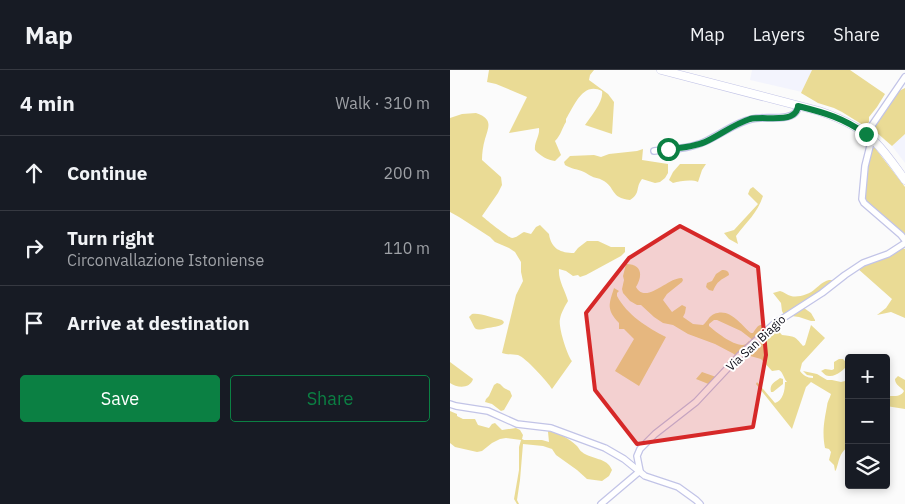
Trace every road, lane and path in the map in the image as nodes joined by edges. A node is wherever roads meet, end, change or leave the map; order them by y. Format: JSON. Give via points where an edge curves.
{"nodes":[{"id":1,"x":661,"y":70,"type":"edge"},
{"id":2,"x":905,"y":77,"type":"edge"},
{"id":3,"x":798,"y":106,"type":"junction"},
{"id":4,"x":869,"y":136,"type":"junction"},
{"id":5,"x":654,"y":151,"type":"dead end"},
{"id":6,"x":903,"y":176,"type":"edge"},
{"id":7,"x":905,"y":242,"type":"edge"},
{"id":8,"x":450,"y":404,"type":"edge"},
{"id":9,"x":640,"y":471,"type":"junction"},
{"id":10,"x":601,"y":504,"type":"edge"},
{"id":11,"x":700,"y":504,"type":"edge"}],
"edges":[{"from":1,"to":3,"type":"main road"},
{"from":2,"to":4,"type":"street"},
{"from":3,"to":4,"type":"main road","via":[[836,116]]},
{"from":3,"to":5,"type":"street","via":[[791,115],[750,119],[704,142]]},
{"from":4,"to":6,"type":"main road"},
{"from":4,"to":7,"type":"street","name":"Via San Biagio","via":[[862,199],[902,235]]},
{"from":7,"to":9,"type":"street","name":"Via San Biagio","via":[[888,254],[857,267],[774,324],[696,402],[640,448],[637,456]]},
{"from":8,"to":9,"type":"street","via":[[488,411],[517,424],[551,428],[605,448]]},
{"from":9,"to":10,"type":"street"},
{"from":9,"to":11,"type":"street","via":[[651,479],[678,487]]}]}
